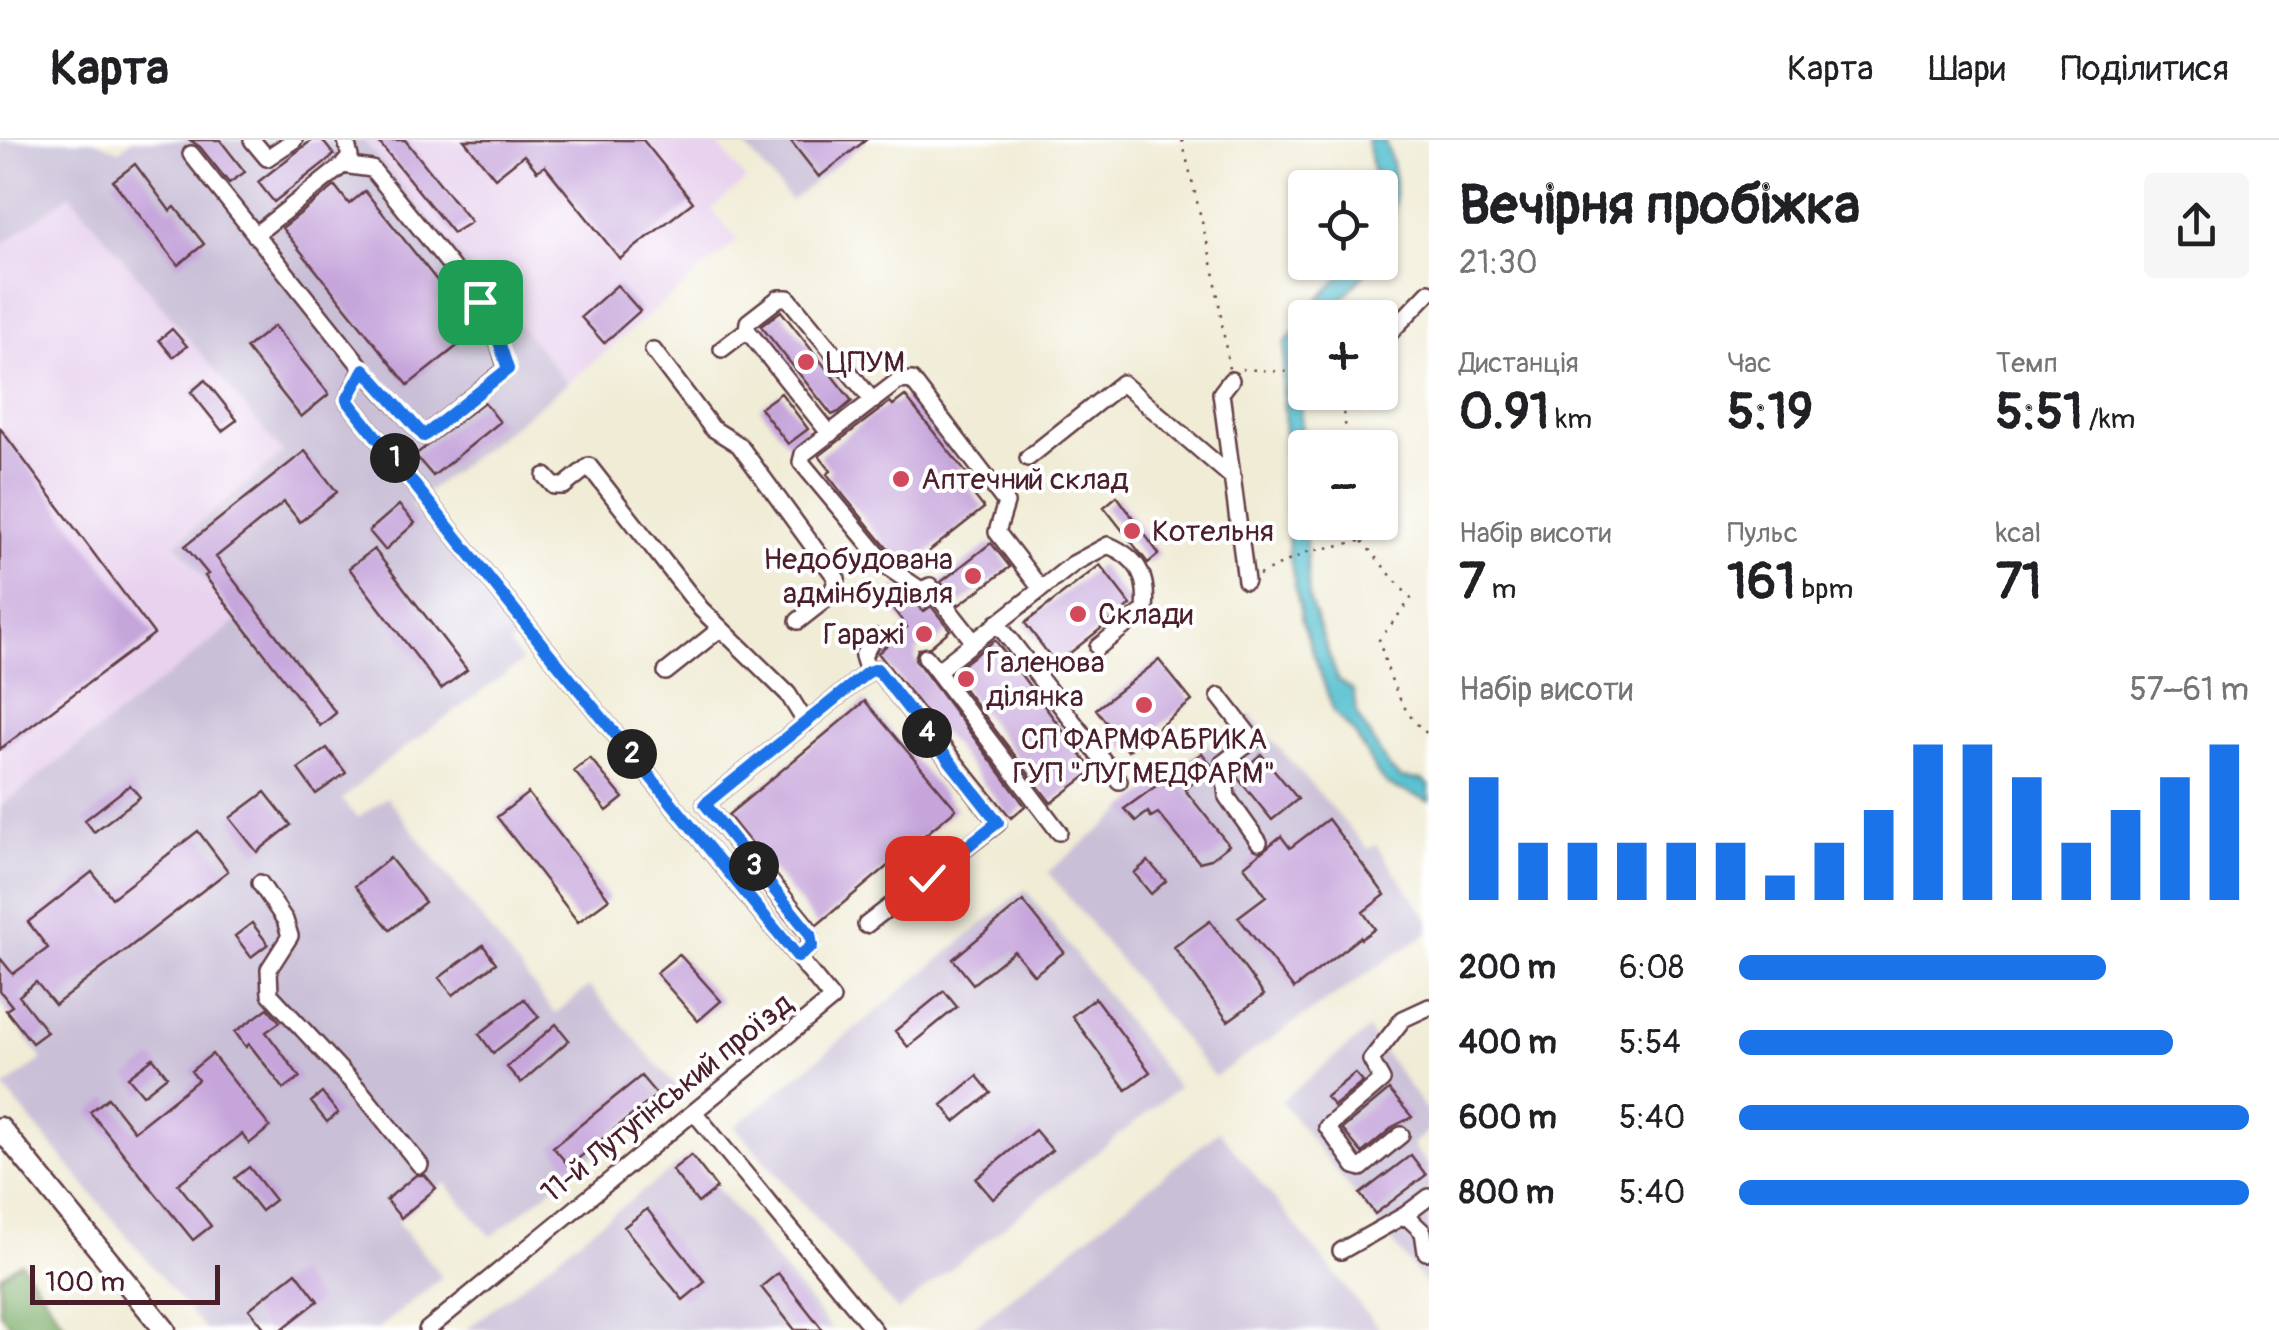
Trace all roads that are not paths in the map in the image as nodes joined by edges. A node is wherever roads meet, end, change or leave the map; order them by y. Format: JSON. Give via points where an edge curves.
{"nodes":[{"id":1,"x":252,"y":140,"type":"edge"},
{"id":2,"x":294,"y":140,"type":"edge"},
{"id":3,"x":346,"y":140,"type":"edge"},
{"id":4,"x":191,"y":154,"type":"dead end"},
{"id":5,"x":343,"y":165,"type":"junction"},
{"id":6,"x":255,"y":236,"type":"junction"},
{"id":7,"x":1429,"y":292,"type":"edge"},
{"id":8,"x":1398,"y":324,"type":"edge"},
{"id":9,"x":748,"y":330,"type":"junction"},
{"id":10,"x":722,"y":349,"type":"dead end"},
{"id":11,"x":652,"y":350,"type":"dead end"},
{"id":12,"x":364,"y":369,"type":"junction"},
{"id":13,"x":1230,"y":374,"type":"road end"},
{"id":14,"x":872,"y":401,"type":"junction"},
{"id":15,"x":830,"y":434,"type":"junction"},
{"id":16,"x":1028,"y":458,"type":"dead end"},
{"id":17,"x":545,"y":476,"type":"dead end"},
{"id":18,"x":1232,"y":478,"type":"junction"},
{"id":19,"x":1246,"y":581,"type":"road end"},
{"id":20,"x":1041,"y":589,"type":"junction"},
{"id":21,"x":798,"y":620,"type":"dead end"},
{"id":22,"x":998,"y":623,"type":"junction"},
{"id":23,"x":720,"y":629,"type":"junction"},
{"id":24,"x":874,"y":636,"type":"dead end"},
{"id":25,"x":974,"y":642,"type":"junction"},
{"id":26,"x":1098,"y":647,"type":"dead end"},
{"id":27,"x":926,"y":657,"type":"dead end"},
{"id":28,"x":938,"y":671,"type":"junction"},
{"id":29,"x":666,"y":672,"type":"dead end"},
{"id":30,"x":868,"y":672,"type":"junction"},
{"id":31,"x":1219,"y":696,"type":"dead end"},
{"id":32,"x":806,"y":722,"type":"junction"},
{"id":33,"x":1118,"y":781,"type":"dead end"},
{"id":34,"x":1060,"y":832,"type":"dead end"},
{"id":35,"x":1259,"y":842,"type":"dead end"},
{"id":36,"x":260,"y":884,"type":"dead end"},
{"id":37,"x":866,"y":925,"type":"dead end"},
{"id":38,"x":798,"y":957,"type":"junction"},
{"id":39,"x":1429,"y":1006,"type":"edge"},
{"id":40,"x":694,"y":1112,"type":"junction"},
{"id":41,"x":0,"y":1128,"type":"edge"},
{"id":42,"x":1401,"y":1135,"type":"dead end"},
{"id":43,"x":420,"y":1165,"type":"dead end"},
{"id":44,"x":1429,"y":1197,"type":"edge"},
{"id":45,"x":1405,"y":1215,"type":"junction"},
{"id":46,"x":1341,"y":1251,"type":"dead end"},
{"id":47,"x":1426,"y":1252,"type":"dead end"},
{"id":48,"x":165,"y":1330,"type":"edge"},
{"id":49,"x":426,"y":1330,"type":"edge"},
{"id":50,"x":874,"y":1330,"type":"edge"}],
"edges":[{"from":1,"to":2,"type":"street","via":[[267,158]]},
{"from":3,"to":5,"type":"street","via":[[350,157]]},
{"from":4,"to":6,"type":"street"},
{"from":5,"to":6,"type":"street"},
{"from":5,"to":12,"type":"street","via":[[372,169],[480,302],[508,369],[424,436]]},
{"from":6,"to":12,"type":"street"},
{"from":7,"to":8,"type":"street"},
{"from":9,"to":10,"type":"street"},
{"from":9,"to":14,"type":"street","via":[[748,322],[788,298]]},
{"from":9,"to":15,"type":"street"},
{"from":11,"to":21,"type":"street","via":[[712,428],[739,445],[836,579],[830,596]]},
{"from":12,"to":38,"type":"street","name":"11-й Лутугінський проїзд","via":[[347,400]]},
{"from":13,"to":18,"type":"street","via":[[1222,393]]},
{"from":14,"to":15,"type":"street"},
{"from":14,"to":20,"type":"street","via":[[898,381],[912,380],[1006,504],[996,532]]},
{"from":15,"to":25,"type":"street","via":[[802,462],[890,569],[921,590],[930,586]]},
{"from":16,"to":18,"type":"street","via":[[1122,383]]},
{"from":17,"to":23,"type":"street","via":[[564,486],[589,466]]},
{"from":18,"to":19,"type":"street"},
{"from":20,"to":22,"type":"street"},
{"from":20,"to":26,"type":"street","via":[[1108,545],[1141,568],[1145,610]]},
{"from":22,"to":25,"type":"street"},
{"from":22,"to":33,"type":"street"},
{"from":23,"to":29,"type":"street"},
{"from":23,"to":32,"type":"street","via":[[788,694]]},
{"from":24,"to":30,"type":"street","via":[[863,656]]},
{"from":25,"to":28,"type":"street"},
{"from":27,"to":28,"type":"street"},
{"from":28,"to":34,"type":"street"},
{"from":30,"to":32,"type":"street"},
{"from":30,"to":37,"type":"street","via":[[877,669],[998,822]]},
{"from":31,"to":35,"type":"street","via":[[1253,740],[1224,763],[1227,798]]},
{"from":32,"to":38,"type":"street","via":[[705,804],[810,934],[812,946]]},
{"from":36,"to":43,"type":"street","via":[[290,936],[270,969],[270,994]]},
{"from":38,"to":40,"type":"street","name":"11-й Лутугінський проїзд","via":[[832,999]]},
{"from":39,"to":42,"type":"street","via":[[1403,1018],[1372,1060],[1382,1080],[1327,1127],[1361,1168]]},
{"from":40,"to":49,"type":"street","name":"11-й Лутугінський проїзд"},
{"from":40,"to":50,"type":"street"},
{"from":41,"to":48,"type":"main road"},
{"from":44,"to":45,"type":"street"},
{"from":45,"to":46,"type":"street"},
{"from":45,"to":47,"type":"street","via":[[1423,1232]]}]}
